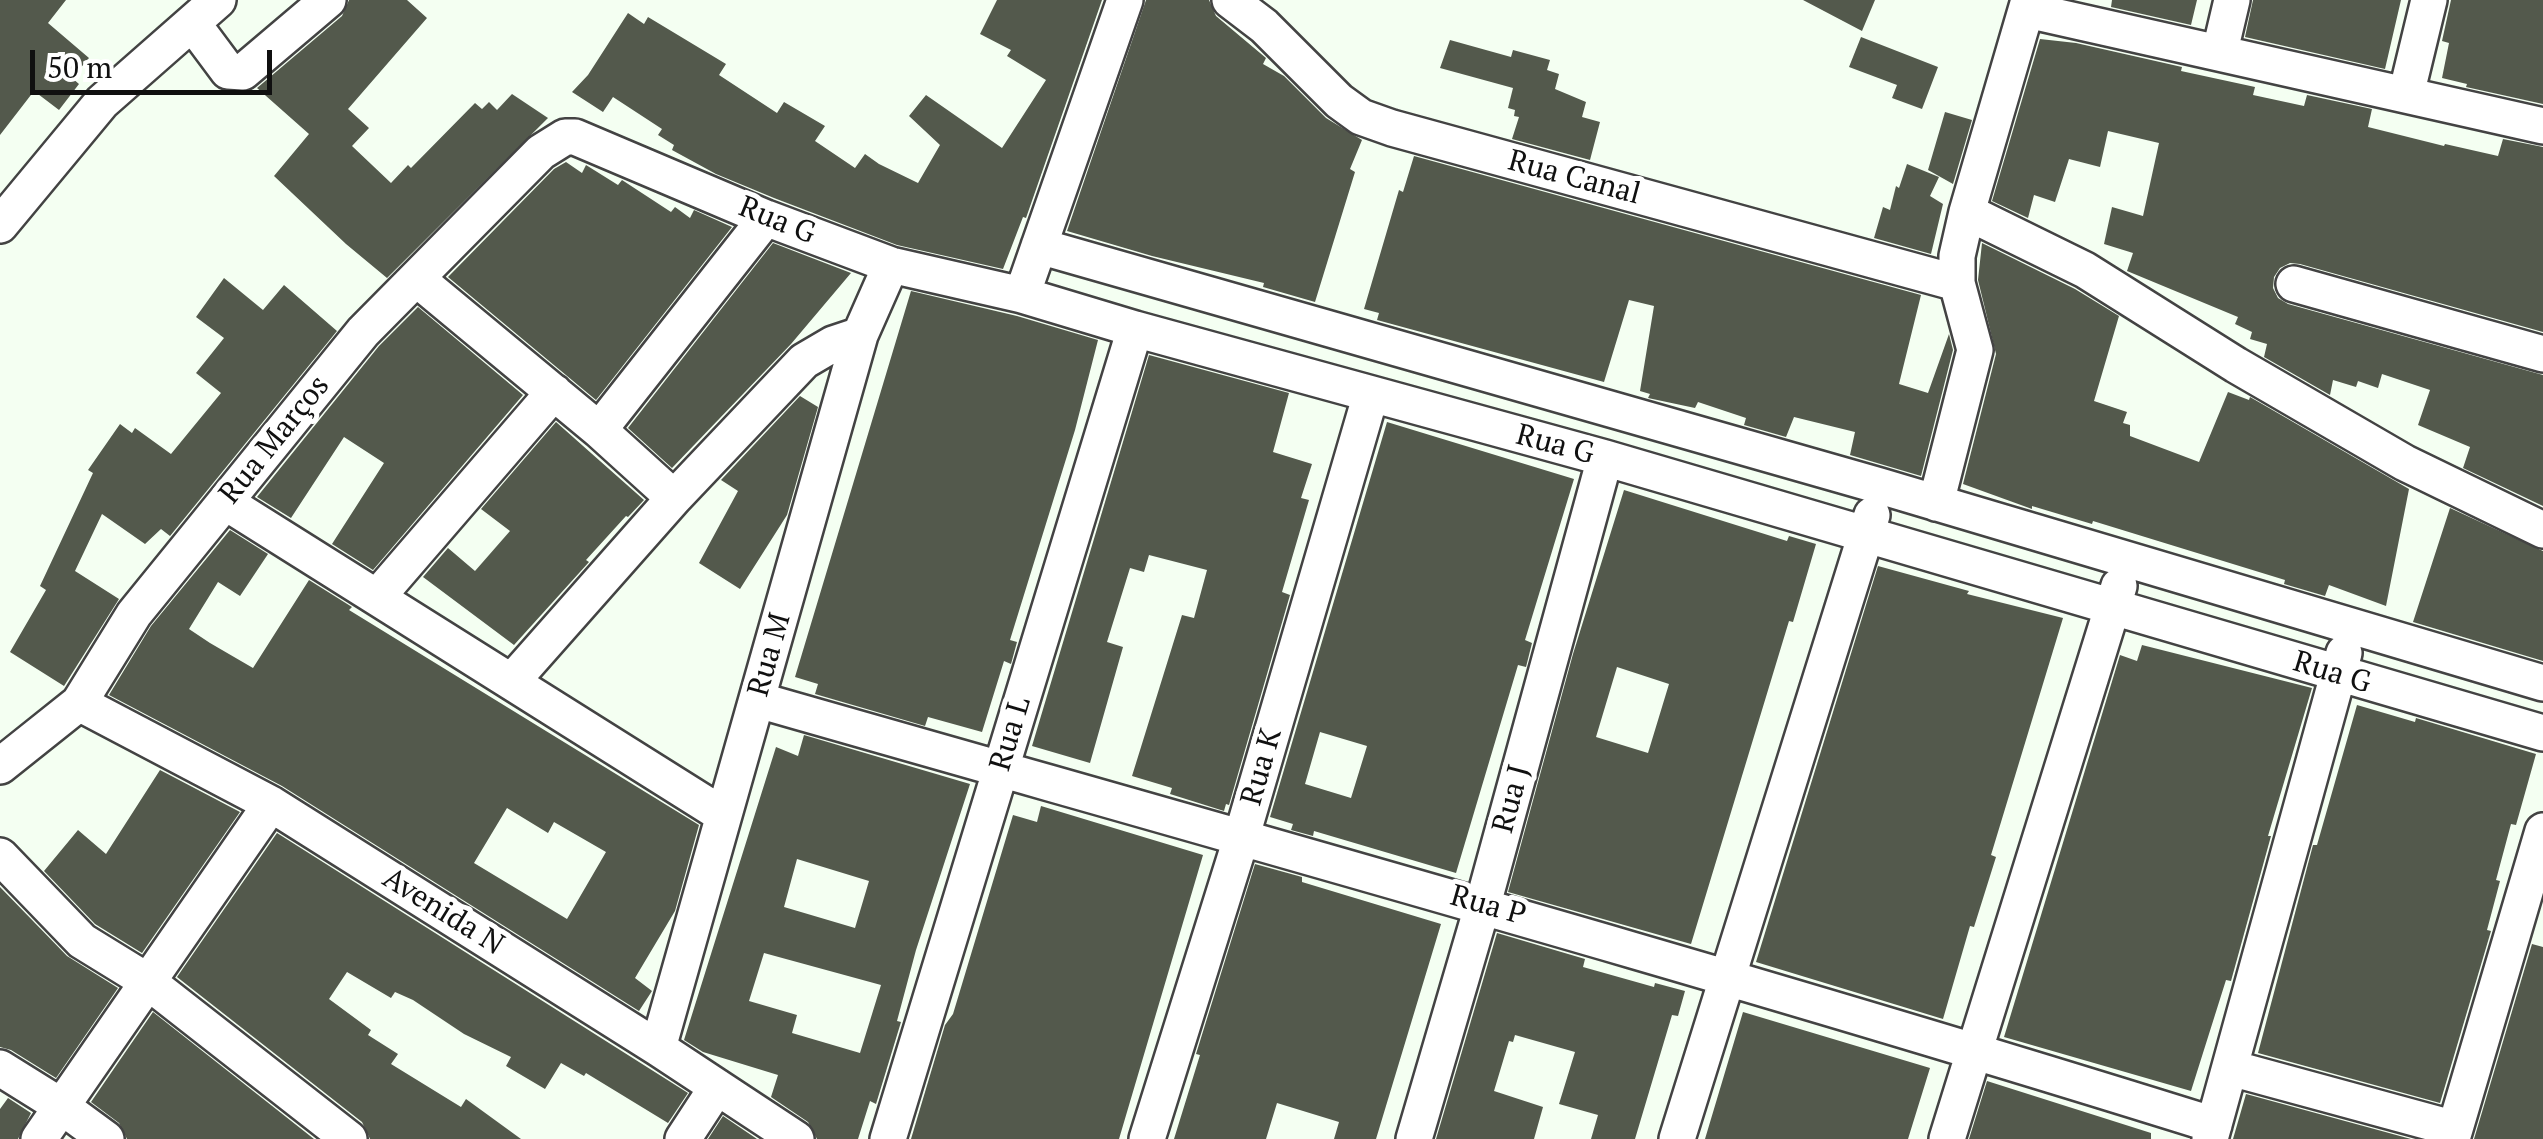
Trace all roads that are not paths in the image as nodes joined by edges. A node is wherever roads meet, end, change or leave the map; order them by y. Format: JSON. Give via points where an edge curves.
{"nodes":[{"id":1,"x":328,"y":0,"type":"edge"},
{"id":2,"x":1126,"y":0,"type":"edge"},
{"id":3,"x":1230,"y":0,"type":"edge"},
{"id":4,"x":2232,"y":0,"type":"edge"},
{"id":5,"x":2429,"y":0,"type":"edge"},
{"id":6,"x":2028,"y":5,"type":"edge"},
{"id":7,"x":206,"y":12,"type":"edge"},
{"id":8,"x":2220,"y":51,"type":"junction"},
{"id":9,"x":2406,"y":95,"type":"junction"},
{"id":10,"x":2543,"y":126,"type":"edge"},
{"id":11,"x":574,"y":137,"type":"joint"},
{"id":12,"x":1967,"y":212,"type":"junction"},
{"id":13,"x":766,"y":218,"type":"junction"},
{"id":14,"x":0,"y":225,"type":"edge"},
{"id":15,"x":1039,"y":246,"type":"junction"},
{"id":16,"x":891,"y":266,"type":"junction"},
{"id":17,"x":417,"y":279,"type":"junction"},
{"id":18,"x":1957,"y":283,"type":"junction"},
{"id":19,"x":2294,"y":284,"type":"dead end"},
{"id":20,"x":1022,"y":295,"type":"junction"},
{"id":21,"x":1135,"y":330,"type":"junction"},
{"id":22,"x":860,"y":335,"type":"junction"},
{"id":23,"x":2543,"y":354,"type":"edge"},
{"id":24,"x":554,"y":392,"type":"junction"},
{"id":25,"x":1371,"y":394,"type":"junction"},
{"id":26,"x":599,"y":430,"type":"junction"},
{"id":27,"x":1605,"y":458,"type":"junction"},
{"id":28,"x":1880,"y":486,"type":"junction"},
{"id":29,"x":674,"y":498,"type":"junction"},
{"id":30,"x":225,"y":502,"type":"junction"},
{"id":31,"x":1936,"y":504,"type":"junction"},
{"id":32,"x":2543,"y":530,"type":"edge"},
{"id":33,"x":1866,"y":536,"type":"junction"},
{"id":34,"x":2127,"y":561,"type":"junction"},
{"id":35,"x":378,"y":596,"type":"junction"},
{"id":36,"x":2114,"y":606,"type":"junction"},
{"id":37,"x":2351,"y":628,"type":"junction"},
{"id":38,"x":2337,"y":675,"type":"junction"},
{"id":39,"x":513,"y":680,"type":"junction"},
{"id":40,"x":2543,"y":683,"type":"edge"},
{"id":41,"x":758,"y":700,"type":"junction"},
{"id":42,"x":79,"y":703,"type":"junction"},
{"id":43,"x":2543,"y":733,"type":"edge"},
{"id":44,"x":0,"y":766,"type":"edge"},
{"id":45,"x":1000,"y":769,"type":"junction"},
{"id":46,"x":271,"y":804,"type":"junction"},
{"id":47,"x":724,"y":814,"type":"junction"},
{"id":48,"x":2543,"y":831,"type":"edge"},
{"id":49,"x":1240,"y":839,"type":"junction"},
{"id":50,"x":0,"y":856,"type":"edge"},
{"id":51,"x":1483,"y":904,"type":"junction"},
{"id":52,"x":1729,"y":979,"type":"junction"},
{"id":53,"x":146,"y":980,"type":"junction"},
{"id":54,"x":658,"y":1048,"type":"junction"},
{"id":55,"x":1974,"y":1050,"type":"junction"},
{"id":56,"x":0,"y":1068,"type":"edge"},
{"id":57,"x":2231,"y":1068,"type":"junction"},
{"id":58,"x":717,"y":1088,"type":"junction"},
{"id":59,"x":61,"y":1106,"type":"junction"},
{"id":60,"x":2212,"y":1132,"type":"edge"},
{"id":61,"x":2453,"y":1134,"type":"edge"},
{"id":62,"x":38,"y":1139,"type":"edge"},
{"id":63,"x":106,"y":1139,"type":"edge"},
{"id":64,"x":349,"y":1139,"type":"edge"},
{"id":65,"x":683,"y":1139,"type":"edge"},
{"id":66,"x":796,"y":1139,"type":"edge"},
{"id":67,"x":888,"y":1139,"type":"edge"},
{"id":68,"x":1147,"y":1139,"type":"edge"},
{"id":69,"x":1414,"y":1139,"type":"edge"},
{"id":70,"x":1678,"y":1139,"type":"edge"},
{"id":71,"x":1947,"y":1139,"type":"edge"}],
"edges":[{"from":1,"to":7,"type":"street","via":[[243,72],[228,71]]},
{"from":2,"to":15,"type":"street"},
{"from":3,"to":18,"type":"street","name":"Rua Canal","via":[[1362,117]]},
{"from":4,"to":8,"type":"street"},
{"from":5,"to":9,"type":"street"},
{"from":6,"to":8,"type":"street"},
{"from":6,"to":12,"type":"street"},
{"from":7,"to":14,"type":"street","via":[[102,102]]},
{"from":8,"to":9,"type":"street"},
{"from":9,"to":10,"type":"street"},
{"from":11,"to":13,"type":"street","name":"Rua G"},
{"from":11,"to":17,"type":"street","name":"Rua Marços","via":[[541,152]]},
{"from":12,"to":18,"type":"street"},
{"from":12,"to":32,"type":"street","via":[[2085,270],[2405,463]]},
{"from":13,"to":16,"type":"street","name":"Rua G"},
{"from":13,"to":26,"type":"street"},
{"from":15,"to":20,"type":"street"},
{"from":15,"to":28,"type":"street","name":"Rua G"},
{"from":16,"to":20,"type":"street","name":"Rua G"},
{"from":16,"to":22,"type":"street","name":"Rua M"},
{"from":17,"to":24,"type":"street"},
{"from":17,"to":30,"type":"street","name":"Rua Marços","via":[[363,332]]},
{"from":18,"to":31,"type":"street","via":[[1974,350]]},
{"from":19,"to":23,"type":"street"},
{"from":20,"to":21,"type":"street","name":"Rua G"},
{"from":21,"to":25,"type":"street","name":"Rua G"},
{"from":21,"to":45,"type":"street","name":"Rua L"},
{"from":22,"to":29,"type":"street","via":[[804,361]]},
{"from":22,"to":41,"type":"street","name":"Rua M"},
{"from":24,"to":26,"type":"street"},
{"from":24,"to":35,"type":"street"},
{"from":25,"to":27,"type":"street","name":"Rua G"},
{"from":25,"to":49,"type":"street","name":"Rua K"},
{"from":26,"to":29,"type":"street"},
{"from":27,"to":33,"type":"street","name":"Rua G"},
{"from":27,"to":51,"type":"street","name":"Rua J"},
{"from":28,"to":31,"type":"street","name":"Rua G"},
{"from":28,"to":33,"type":"street"},
{"from":29,"to":39,"type":"street"},
{"from":30,"to":35,"type":"street"},
{"from":30,"to":42,"type":"street","name":"Rua Marços","via":[[134,614]]},
{"from":31,"to":34,"type":"street","name":"Rua G"},
{"from":33,"to":36,"type":"street","name":"Rua G"},
{"from":33,"to":52,"type":"street"},
{"from":34,"to":36,"type":"street"},
{"from":34,"to":37,"type":"street","name":"Rua G"},
{"from":35,"to":39,"type":"street"},
{"from":36,"to":38,"type":"street","name":"Rua G"},
{"from":36,"to":55,"type":"street"},
{"from":37,"to":38,"type":"street"},
{"from":37,"to":40,"type":"street","name":"Rua G"},
{"from":38,"to":43,"type":"street","name":"Rua G"},
{"from":38,"to":57,"type":"street"},
{"from":39,"to":47,"type":"street"},
{"from":41,"to":45,"type":"street","name":"Rua P"},
{"from":41,"to":47,"type":"street","name":"Rua M"},
{"from":42,"to":44,"type":"street","name":"Rua Marços"},
{"from":42,"to":46,"type":"street","name":"Avenida N"},
{"from":45,"to":49,"type":"street","name":"Rua P"},
{"from":45,"to":67,"type":"street","name":"Rua L"},
{"from":46,"to":53,"type":"street"},
{"from":46,"to":54,"type":"street","name":"Avenida N"},
{"from":47,"to":54,"type":"street","name":"Rua M"},
{"from":48,"to":61,"type":"street"},
{"from":49,"to":51,"type":"street","name":"Rua P"},
{"from":49,"to":68,"type":"street","name":"Rua K"},
{"from":50,"to":53,"type":"street","via":[[82,941]]},
{"from":51,"to":52,"type":"street","name":"Rua P"},
{"from":51,"to":69,"type":"street","name":"Rua J"},
{"from":52,"to":55,"type":"street","name":"Rua P"},
{"from":52,"to":70,"type":"street"},
{"from":53,"to":59,"type":"street"},
{"from":53,"to":64,"type":"street"},
{"from":54,"to":58,"type":"street","name":"Avenida N"},
{"from":55,"to":60,"type":"street","name":"Rua P"},
{"from":55,"to":71,"type":"street"},
{"from":56,"to":59,"type":"street"},
{"from":57,"to":60,"type":"street"},
{"from":57,"to":61,"type":"street"},
{"from":58,"to":65,"type":"street"},
{"from":58,"to":66,"type":"street","name":"Avenida N"},
{"from":59,"to":62,"type":"street"},
{"from":59,"to":63,"type":"street"}]}
